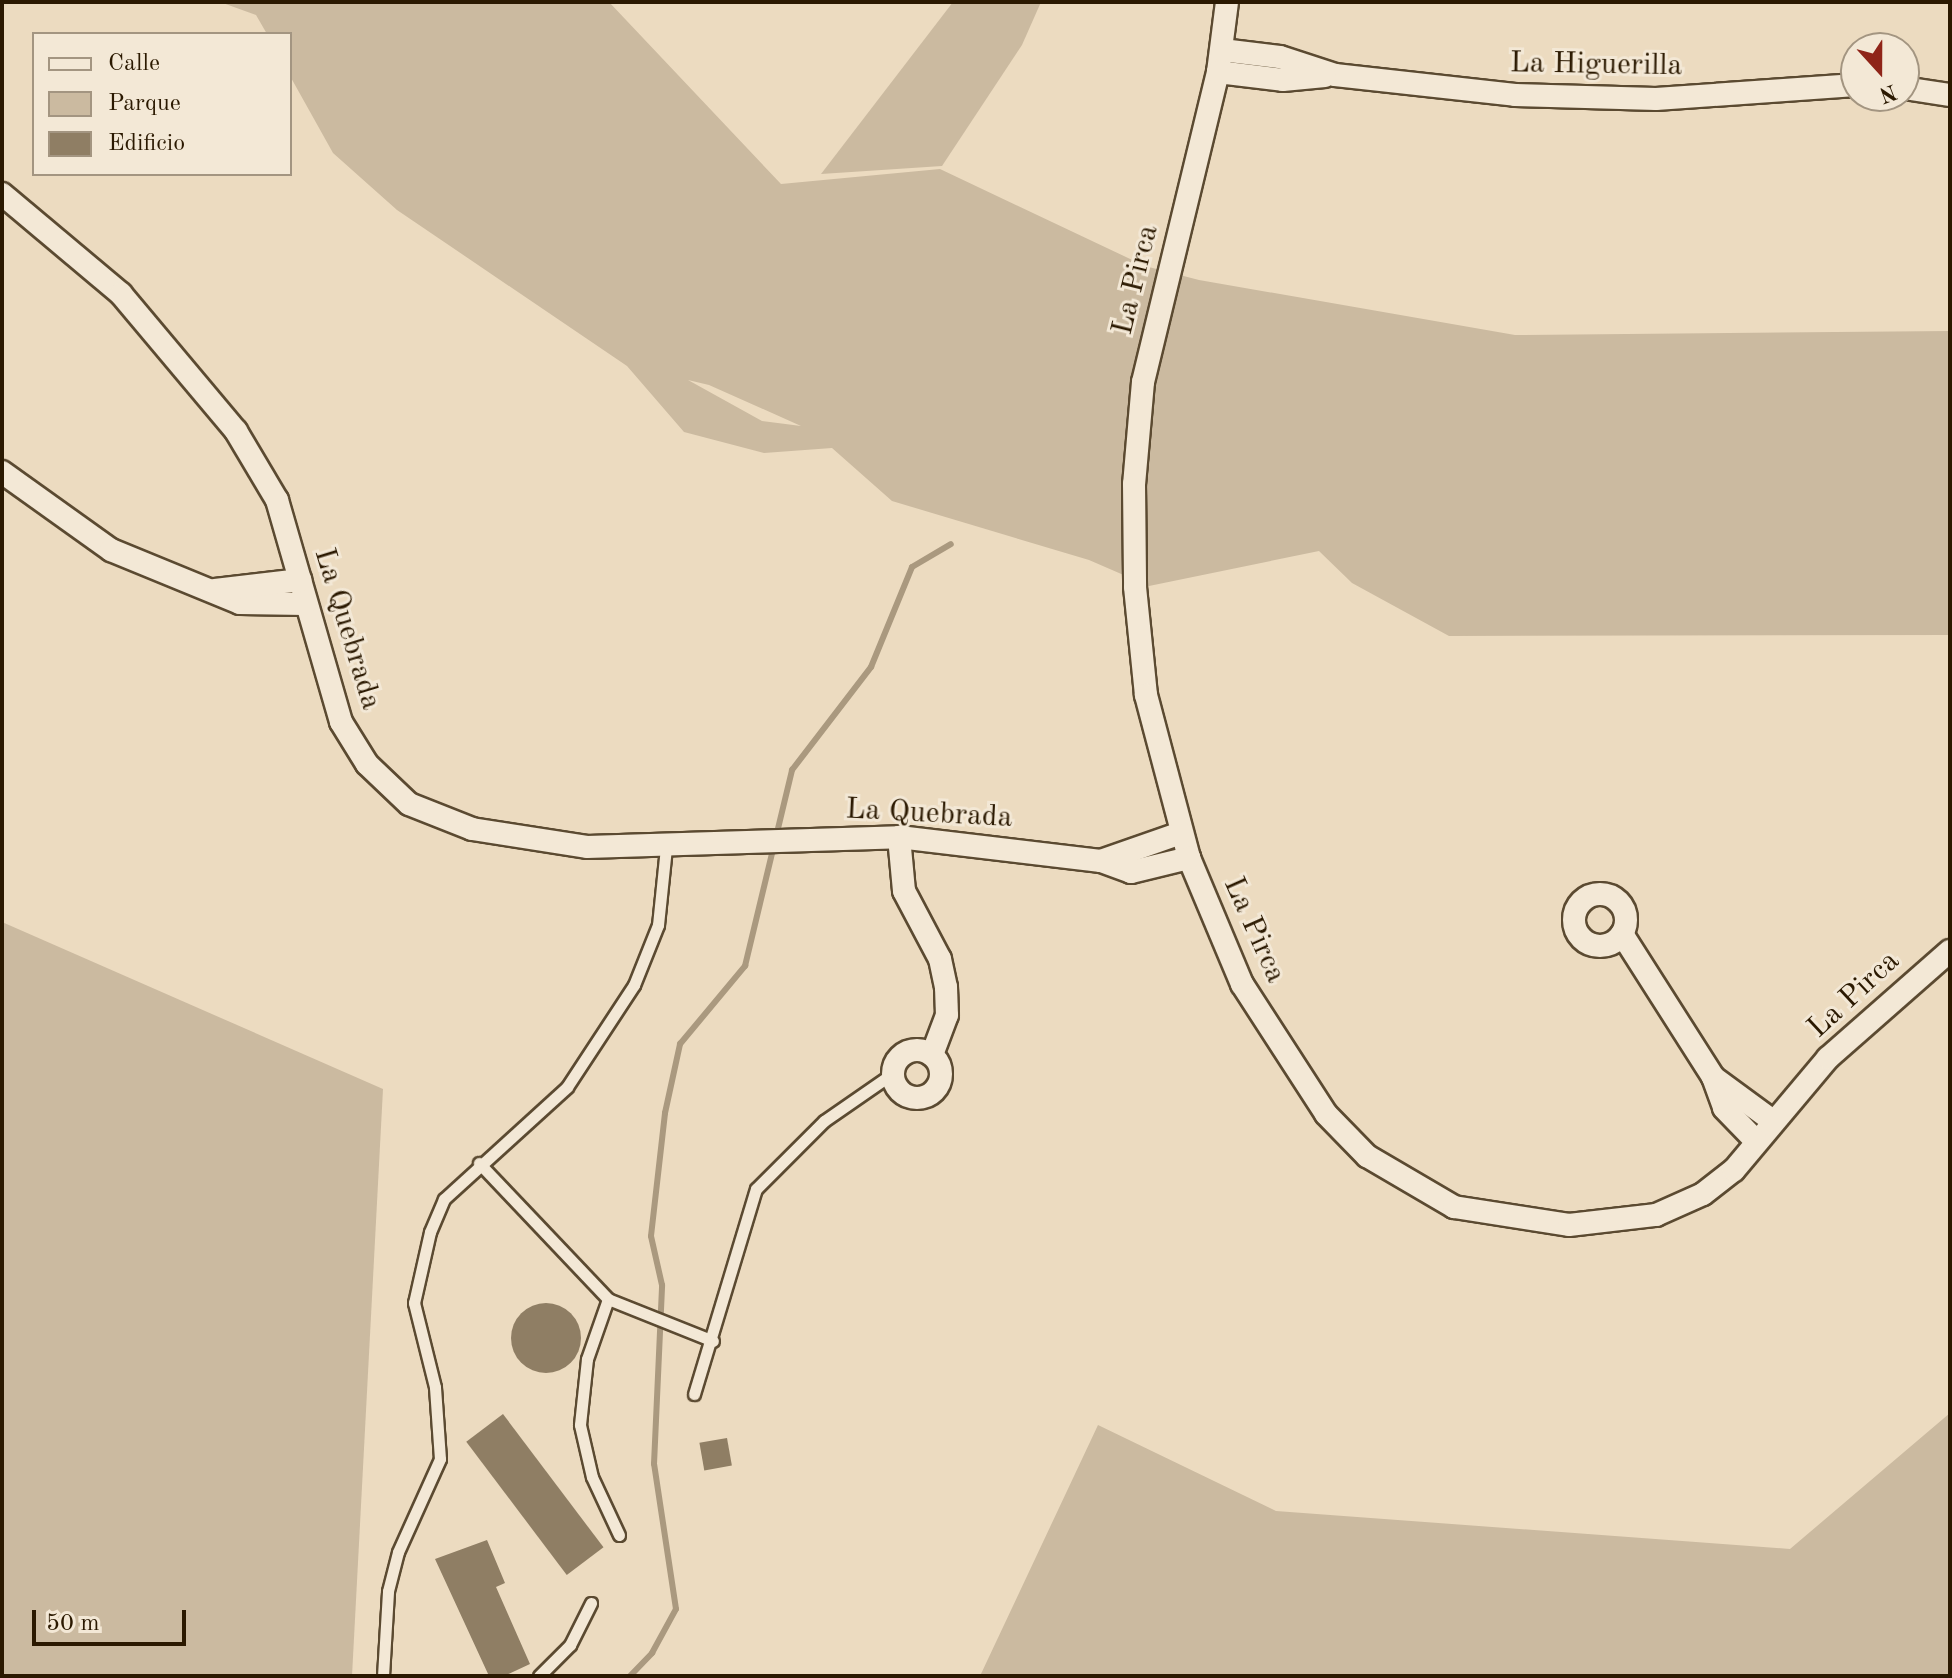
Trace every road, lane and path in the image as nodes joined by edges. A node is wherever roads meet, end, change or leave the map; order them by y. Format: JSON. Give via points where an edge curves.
{"nodes":[{"id":1,"x":1227,"y":2,"type":"edge"},
{"id":2,"x":1220,"y":61,"type":"junction"},
{"id":3,"x":1840,"y":86,"type":"edge"},
{"id":4,"x":1920,"y":90,"type":"edge"},
{"id":5,"x":1950,"y":95,"type":"edge"},
{"id":6,"x":2,"y":194,"type":"edge"},
{"id":7,"x":2,"y":472,"type":"edge"},
{"id":8,"x":300,"y":580,"type":"junction"},
{"id":9,"x":215,"y":590,"type":"junction"},
{"id":10,"x":305,"y":604,"type":"junction"},
{"id":11,"x":1181,"y":833,"type":"junction"},
{"id":12,"x":899,"y":837,"type":"junction"},
{"id":13,"x":666,"y":848,"type":"junction"},
{"id":14,"x":1189,"y":858,"type":"junction"},
{"id":15,"x":1101,"y":861,"type":"junction"},
{"id":16,"x":1622,"y":934,"type":"dead end"},
{"id":17,"x":1950,"y":951,"type":"edge"},
{"id":18,"x":932,"y":1055,"type":"junction"},
{"id":19,"x":892,"y":1074,"type":"junction"},
{"id":20,"x":1713,"y":1077,"type":"junction"},
{"id":21,"x":1773,"y":1121,"type":"junction"},
{"id":22,"x":1757,"y":1142,"type":"junction"},
{"id":23,"x":479,"y":1163,"type":"junction"},
{"id":24,"x":608,"y":1299,"type":"junction"},
{"id":25,"x":713,"y":1341,"type":"junction"},
{"id":26,"x":694,"y":1394,"type":"dead end"},
{"id":27,"x":619,"y":1535,"type":"dead end"},
{"id":28,"x":591,"y":1603,"type":"dead end"},
{"id":29,"x":383,"y":1676,"type":"edge"},
{"id":30,"x":539,"y":1676,"type":"edge"}],
"edges":[{"from":1,"to":2,"type":"street","name":"La Pirca"},
{"from":2,"to":3,"type":"street","name":"La Higuerilla","via":[[1280,57],[1335,75],[1515,95],[1656,99]]},
{"from":2,"to":11,"type":"street","name":"La Pirca","via":[[1149,348],[1134,484],[1146,695]]},
{"from":4,"to":5,"type":"street"},
{"from":6,"to":8,"type":"street","name":"La Quebrada","via":[[121,294],[236,431],[277,500]]},
{"from":7,"to":9,"type":"street","via":[[111,550]]},
{"from":8,"to":9,"type":"street"},
{"from":8,"to":10,"type":"street","name":"La Quebrada"},
{"from":9,"to":10,"type":"street","via":[[255,607]]},
{"from":10,"to":13,"type":"street","name":"La Quebrada","via":[[341,722],[367,764],[409,804],[472,829],[587,847]]},
{"from":11,"to":14,"type":"street","name":"La Pirca"},
{"from":11,"to":15,"type":"street","name":"La Quebrada"},
{"from":12,"to":13,"type":"street","name":"La Quebrada"},
{"from":12,"to":15,"type":"street","name":"La Quebrada"},
{"from":12,"to":18,"type":"street","via":[[904,891],[940,959],[946,987],[947,1015]]},
{"from":13,"to":23,"type":"lane","via":[[658,925],[634,985],[567,1087]]},
{"from":14,"to":15,"type":"street","name":"La Quebrada","via":[[1131,872]]},
{"from":14,"to":22,"type":"street","name":"La Pirca","via":[[1242,984],[1279,1051],[1367,1156],[1420,1191],[1454,1207],[1548,1224],[1635,1220],[1703,1194]]},
{"from":16,"to":20,"type":"street"},
{"from":17,"to":21,"type":"street","name":"La Pirca","via":[[1861,1026]]},
{"from":18,"to":19,"type":"street","via":[[905,1052]]},
{"from":18,"to":19,"type":"street","via":[[940,1081],[925,1096],[905,1095]]},
{"from":19,"to":25,"type":"lane","via":[[824,1121],[756,1189]]},
{"from":20,"to":21,"type":"street"},
{"from":20,"to":22,"type":"street","via":[[1724,1108]]},
{"from":21,"to":22,"type":"street","name":"La Pirca"},
{"from":23,"to":24,"type":"lane"},
{"from":23,"to":29,"type":"lane","via":[[444,1199],[414,1303],[435,1387],[440,1459],[395,1565]]},
{"from":24,"to":25,"type":"lane"},
{"from":24,"to":27,"type":"lane","via":[[587,1359],[580,1425],[592,1477]]},
{"from":25,"to":26,"type":"lane"},
{"from":28,"to":30,"type":"lane","via":[[570,1645]]}]}
